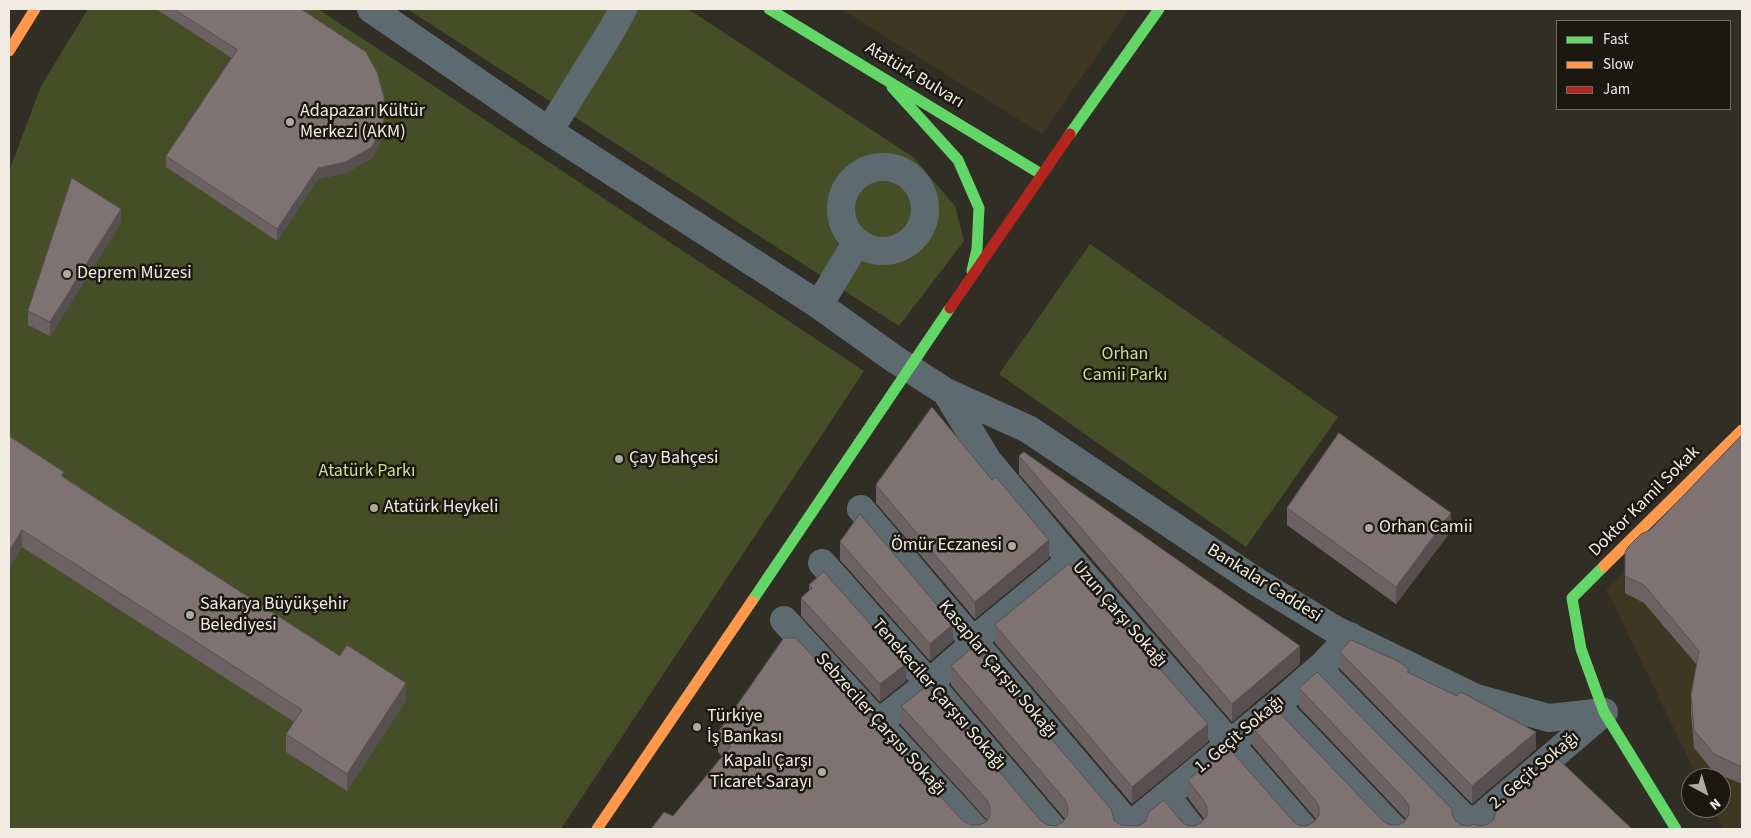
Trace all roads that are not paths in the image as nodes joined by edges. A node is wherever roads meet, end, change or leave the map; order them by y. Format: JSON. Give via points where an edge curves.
{"nodes":[{"id":1,"x":35,"y":9,"type":"edge"},
{"id":2,"x":371,"y":9,"type":"edge"},
{"id":3,"x":623,"y":9,"type":"edge"},
{"id":4,"x":768,"y":9,"type":"edge"},
{"id":5,"x":1159,"y":9,"type":"edge"},
{"id":6,"x":9,"y":51,"type":"edge"},
{"id":7,"x":887,"y":82,"type":"junction"},
{"id":8,"x":549,"y":131,"type":"junction"},
{"id":9,"x":1042,"y":174,"type":"junction"},
{"id":10,"x":856,"y":243,"type":"dead end"},
{"id":11,"x":970,"y":279,"type":"junction"},
{"id":12,"x":819,"y":305,"type":"junction"},
{"id":13,"x":909,"y":369,"type":"junction"},
{"id":14,"x":946,"y":392,"type":"junction"},
{"id":15,"x":1742,"y":430,"type":"edge"},
{"id":16,"x":861,"y":509,"type":"dead end"},
{"id":17,"x":1071,"y":560,"type":"junction"},
{"id":18,"x":822,"y":563,"type":"dead end"},
{"id":19,"x":784,"y":620,"type":"dead end"},
{"id":20,"x":1350,"y":636,"type":"junction"},
{"id":21,"x":973,"y":642,"type":"junction"},
{"id":22,"x":1324,"y":664,"type":"junction"},
{"id":23,"x":929,"y":683,"type":"junction"},
{"id":24,"x":1278,"y":704,"type":"junction"},
{"id":25,"x":1604,"y":712,"type":"junction"},
{"id":26,"x":886,"y":717,"type":"dead end"},
{"id":27,"x":1230,"y":744,"type":"junction"},
{"id":28,"x":1166,"y":796,"type":"junction"},
{"id":29,"x":1473,"y":827,"type":"edge"},
{"id":30,"x":1130,"y":828,"type":"edge"},
{"id":31,"x":597,"y":829,"type":"edge"},
{"id":32,"x":975,"y":829,"type":"edge"},
{"id":33,"x":1053,"y":829,"type":"edge"},
{"id":34,"x":1192,"y":829,"type":"edge"},
{"id":35,"x":1304,"y":829,"type":"edge"},
{"id":36,"x":1394,"y":829,"type":"edge"},
{"id":37,"x":1676,"y":829,"type":"edge"}],
"edges":[{"from":1,"to":6,"type":"main road"},
{"from":2,"to":8,"type":"street","name":"Bankalar Caddesi"},
{"from":3,"to":8,"type":"street"},
{"from":4,"to":7,"type":"main road","name":"Atatürk Bulvarı"},
{"from":5,"to":9,"type":"main road"},
{"from":7,"to":9,"type":"main road","name":"Atatürk Bulvarı"},
{"from":7,"to":11,"type":"main road","via":[[958,160],[979,208],[977,249]]},
{"from":8,"to":12,"type":"street","name":"Bankalar Caddesi"},
{"from":9,"to":11,"type":"main road"},
{"from":10,"to":12,"type":"street"},
{"from":11,"to":13,"type":"main road"},
{"from":12,"to":13,"type":"street","name":"Bankalar Caddesi"},
{"from":13,"to":14,"type":"street","name":"Bankalar Caddesi"},
{"from":13,"to":31,"type":"main road"},
{"from":14,"to":17,"type":"street","name":"Uzun Çarşı Sokağı","via":[[988,461]]},
{"from":14,"to":20,"type":"street","name":"Bankalar Caddesi","via":[[1028,430],[1257,582]]},
{"from":15,"to":25,"type":"main road","name":"Doktor Kamil Sokak","via":[[1572,598],[1581,649]]},
{"from":16,"to":21,"type":"street","name":"Kasaplar Çarşısı Sokağı"},
{"from":17,"to":21,"type":"street"},
{"from":17,"to":27,"type":"street","name":"Uzun Çarşı Sokağı"},
{"from":18,"to":23,"type":"street","name":"Tenekeciler Çarşısı Sokağı"},
{"from":19,"to":32,"type":"street","name":"Sebzeciler Çarşısı Sokağı"},
{"from":20,"to":22,"type":"street","name":"1. Geçit Sokağı"},
{"from":20,"to":25,"type":"street","name":"Bankalar Caddesi","via":[[1476,698],[1549,718]]},
{"from":21,"to":23,"type":"street"},
{"from":21,"to":30,"type":"street","name":"Kasaplar Çarşısı Sokağı"},
{"from":22,"to":24,"type":"street","name":"1. Geçit Sokağı"},
{"from":22,"to":29,"type":"street","via":[[1325,676]]},
{"from":23,"to":26,"type":"street"},
{"from":23,"to":33,"type":"street","name":"Tenekeciler Çarşısı Sokağı"},
{"from":24,"to":27,"type":"street","name":"1. Geçit Sokağı"},
{"from":24,"to":36,"type":"street"},
{"from":25,"to":29,"type":"street","name":"2. Geçit Sokağı"},
{"from":25,"to":37,"type":"main road"},
{"from":27,"to":28,"type":"street","name":"1. Geçit Sokağı"},
{"from":27,"to":35,"type":"street","name":"Uzun Çarşı Sokağı"},
{"from":28,"to":30,"type":"street","name":"1. Geçit Sokağı"},
{"from":28,"to":34,"type":"street"}]}
